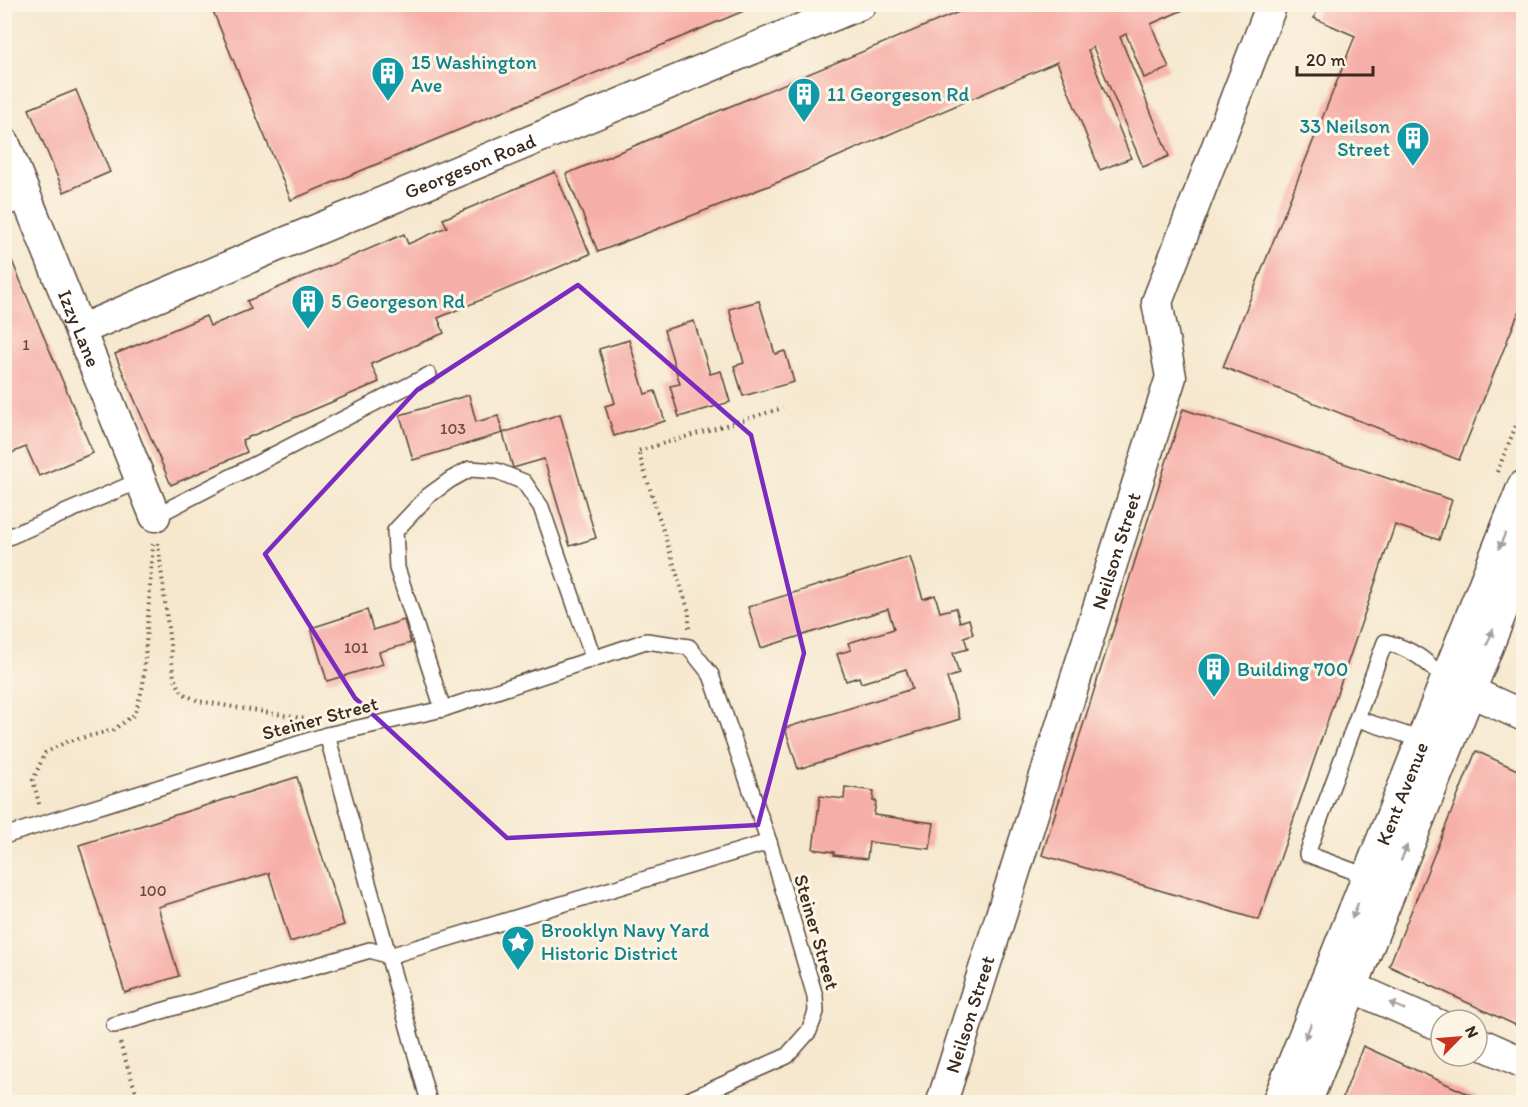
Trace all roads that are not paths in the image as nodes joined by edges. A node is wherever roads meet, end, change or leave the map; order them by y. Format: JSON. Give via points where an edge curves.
{"nodes":[{"id":1,"x":861,"y":4,"type":"edge"},
{"id":2,"x":1272,"y":4,"type":"edge"},
{"id":3,"x":4,"y":142,"type":"edge"},
{"id":4,"x":16,"y":204,"type":"edge"},
{"id":5,"x":80,"y":330,"type":"junction"},
{"id":6,"x":429,"y":375,"type":"dead end"},
{"id":7,"x":141,"y":480,"type":"junction"},
{"id":8,"x":1524,"y":487,"type":"edge"},
{"id":9,"x":155,"y":516,"type":"joint"},
{"id":10,"x":4,"y":539,"type":"edge"},
{"id":11,"x":1524,"y":552,"type":"edge"},
{"id":12,"x":593,"y":657,"type":"junction"},
{"id":13,"x":1457,"y":686,"type":"junction"},
{"id":14,"x":443,"y":709,"type":"junction"},
{"id":15,"x":1524,"y":716,"type":"edge"},
{"id":16,"x":1358,"y":719,"type":"junction"},
{"id":17,"x":327,"y":735,"type":"junction"},
{"id":18,"x":1434,"y":744,"type":"junction"},
{"id":19,"x":4,"y":836,"type":"edge"},
{"id":20,"x":769,"y":842,"type":"junction"},
{"id":21,"x":1369,"y":877,"type":"junction"},
{"id":22,"x":389,"y":956,"type":"junction"},
{"id":23,"x":1341,"y":981,"type":"junction"},
{"id":24,"x":1429,"y":1021,"type":"edge"},
{"id":25,"x":114,"y":1025,"type":"road end"},
{"id":26,"x":1489,"y":1047,"type":"edge"},
{"id":27,"x":1524,"y":1063,"type":"edge"},
{"id":28,"x":429,"y":1102,"type":"edge"},
{"id":29,"x":684,"y":1102,"type":"edge"},
{"id":30,"x":942,"y":1102,"type":"edge"},
{"id":31,"x":1279,"y":1102,"type":"edge"},
{"id":32,"x":1305,"y":1102,"type":"edge"}],
"edges":[{"from":1,"to":5,"type":"street","name":"Georgeson Road"},
{"from":2,"to":30,"type":"street","name":"Neilson Street","via":[[1157,302],[1171,377]]},
{"from":3,"to":4,"type":"street","name":"Izzy Lane"},
{"from":4,"to":5,"type":"street","name":"Izzy Lane"},
{"from":5,"to":7,"type":"street","name":"Izzy Lane"},
{"from":6,"to":9,"type":"lane"},
{"from":7,"to":9,"type":"street","name":"Izzy Lane"},
{"from":7,"to":10,"type":"lane"},
{"from":8,"to":13,"type":"main road","name":"Kent Avenue","one_way":true},
{"from":13,"to":11,"type":"main road","name":"Kent Avenue","one_way":true},
{"from":12,"to":14,"type":"lane","name":"Steiner Street"},
{"from":12,"to":14,"type":"lane","via":[[541,507],[524,482],[497,471],[470,469],[428,496],[395,531],[397,568]]},
{"from":12,"to":20,"type":"lane","name":"Steiner Street","via":[[646,641],[689,647],[711,675]]},
{"from":13,"to":15,"type":"street"},
{"from":13,"to":16,"type":"lane","via":[[1424,659],[1386,642]]},
{"from":13,"to":18,"type":"main road","name":"Kent Avenue"},
{"from":14,"to":17,"type":"lane","name":"Steiner Street"},
{"from":16,"to":18,"type":"lane"},
{"from":16,"to":21,"type":"lane","via":[[1307,854]]},
{"from":17,"to":19,"type":"lane","name":"Steiner Street"},
{"from":17,"to":22,"type":"lane"},
{"from":18,"to":21,"type":"main road","name":"Kent Avenue"},
{"from":23,"to":18,"type":"main road","name":"Kent Avenue","one_way":true},
{"from":20,"to":22,"type":"lane"},
{"from":20,"to":29,"type":"lane","name":"Steiner Street","via":[[815,996],[816,1012],[809,1031],[787,1056]]},
{"from":21,"to":23,"type":"main road","name":"Kent Avenue","one_way":true},
{"from":22,"to":25,"type":"lane","via":[[370,950]]},
{"from":22,"to":28,"type":"lane"},
{"from":24,"to":23,"type":"street","one_way":true},
{"from":23,"to":31,"type":"main road","name":"Kent Avenue","one_way":true},
{"from":23,"to":32,"type":"main road","name":"Kent Avenue"},
{"from":26,"to":27,"type":"street"}]}
